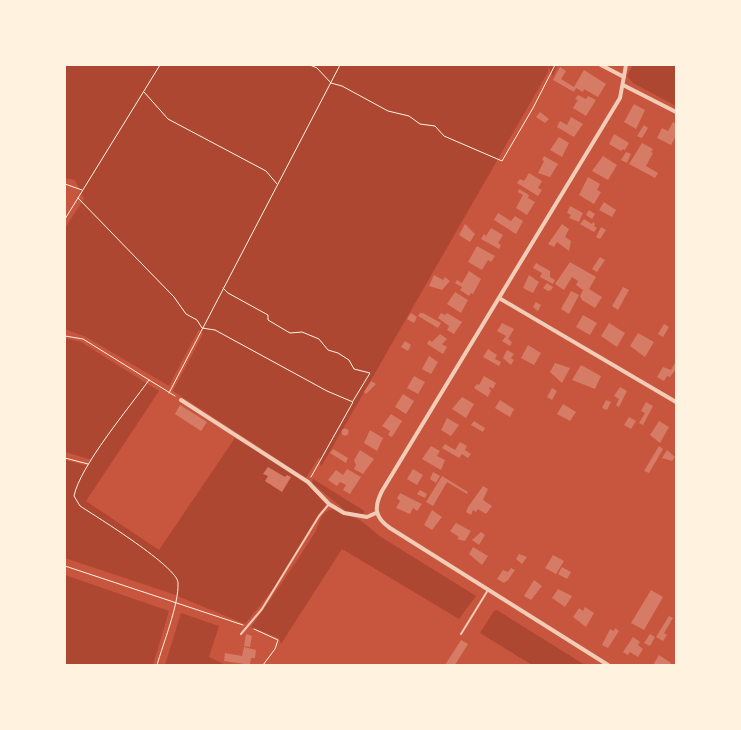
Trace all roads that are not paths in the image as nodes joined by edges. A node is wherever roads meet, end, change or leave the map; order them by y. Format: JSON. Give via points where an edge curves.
{"nodes":[{"id":1,"x":601,"y":65,"type":"edge"},
{"id":2,"x":626,"y":65,"type":"edge"},
{"id":3,"x":624,"y":77,"type":"junction"},
{"id":4,"x":623,"y":85,"type":"junction"},
{"id":5,"x":676,"y":112,"type":"edge"},
{"id":6,"x":499,"y":298,"type":"junction"},
{"id":7,"x":181,"y":400,"type":"road end"},
{"id":8,"x":676,"y":402,"type":"edge"},
{"id":9,"x":329,"y":504,"type":"junction"},
{"id":10,"x":376,"y":513,"type":"junction"},
{"id":11,"x":488,"y":590,"type":"junction"},
{"id":12,"x":241,"y":634,"type":"dead end"},
{"id":13,"x":461,"y":634,"type":"dead end"},
{"id":14,"x":608,"y":665,"type":"edge"}],
"edges":[{"from":1,"to":3,"type":"street"},
{"from":2,"to":3,"type":"street"},
{"from":3,"to":4,"type":"street"},
{"from":4,"to":5,"type":"street"},
{"from":4,"to":6,"type":"street","via":[[620,98]]},
{"from":6,"to":8,"type":"street"},
{"from":6,"to":10,"type":"street","via":[[382,491]]},
{"from":7,"to":9,"type":"street","via":[[308,482]]},
{"from":9,"to":10,"type":"street","via":[[355,516],[367,517]]},
{"from":9,"to":12,"type":"lane","via":[[262,609]]},
{"from":10,"to":11,"type":"street","via":[[379,520],[390,528]]},
{"from":11,"to":13,"type":"lane"},
{"from":11,"to":14,"type":"street"}]}
